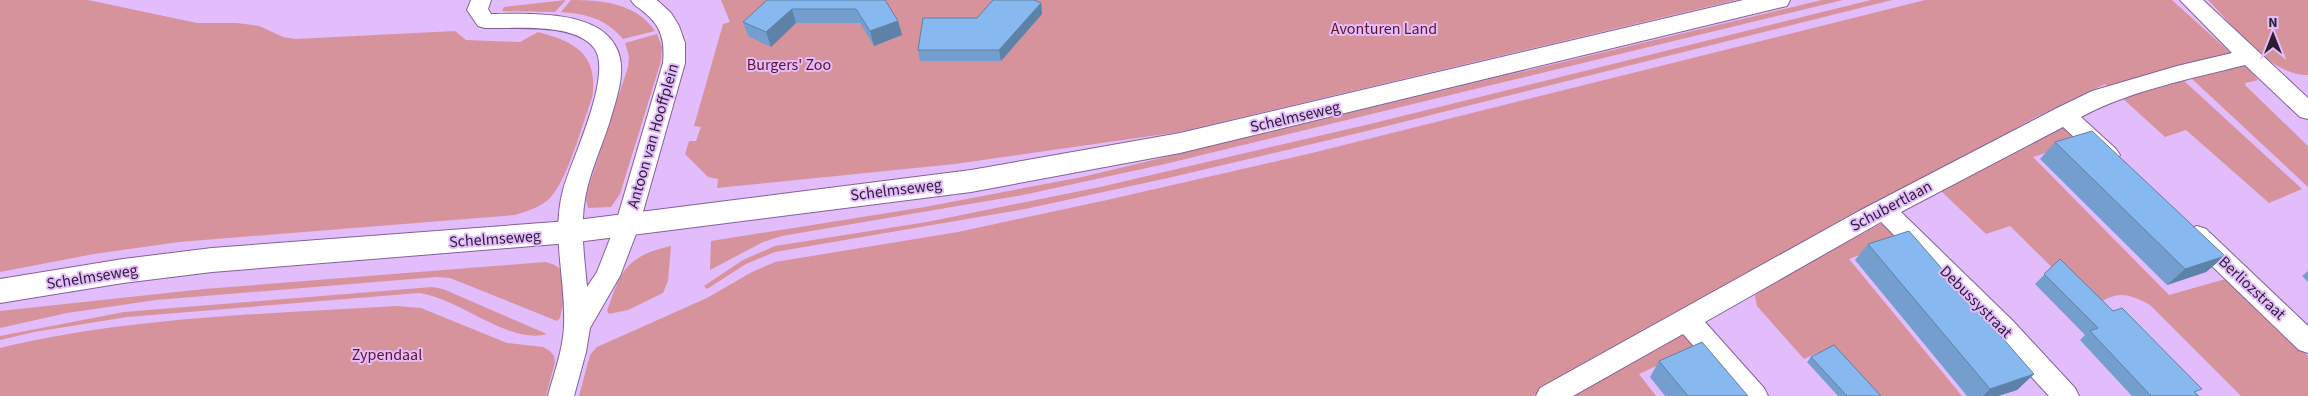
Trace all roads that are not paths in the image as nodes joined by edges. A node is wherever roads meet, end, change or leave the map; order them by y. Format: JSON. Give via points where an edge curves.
{"nodes":[{"id":1,"x":481,"y":0,"type":"edge"},
{"id":2,"x":641,"y":0,"type":"edge"},
{"id":3,"x":1778,"y":0,"type":"edge"},
{"id":4,"x":2190,"y":0,"type":"edge"},
{"id":5,"x":2250,"y":56,"type":"junction"},
{"id":6,"x":2308,"y":86,"type":"edge"},
{"id":7,"x":2285,"y":89,"type":"junction"},
{"id":8,"x":2308,"y":111,"type":"edge"},
{"id":9,"x":2063,"y":115,"type":"junction"},
{"id":10,"x":2125,"y":170,"type":"edge"},
{"id":11,"x":1884,"y":210,"type":"junction"},
{"id":12,"x":2181,"y":221,"type":"edge"},
{"id":13,"x":627,"y":226,"type":"junction"},
{"id":14,"x":569,"y":232,"type":"junction"},
{"id":15,"x":0,"y":291,"type":"edge"},
{"id":16,"x":1687,"y":320,"type":"junction"},
{"id":17,"x":577,"y":326,"type":"junction"},
{"id":18,"x":2308,"y":342,"type":"edge"},
{"id":19,"x":561,"y":396,"type":"edge"},
{"id":20,"x":1549,"y":396,"type":"edge"},
{"id":21,"x":1754,"y":396,"type":"edge"},
{"id":22,"x":2066,"y":396,"type":"edge"}],
"edges":[{"from":1,"to":14,"type":"street","via":[[477,10],[486,21],[555,23],[583,28],[597,37],[609,52],[609,88],[574,190]]},
{"from":2,"to":13,"type":"street","name":"Antoon van Hooffplein","via":[[663,17],[672,30],[676,51]]},
{"from":3,"to":13,"type":"main road","name":"Schelmseweg","via":[[1180,143],[971,181]]},
{"from":4,"to":5,"type":"street"},
{"from":5,"to":7,"type":"street"},
{"from":5,"to":9,"type":"street","name":"Schubertlaan","via":[[2115,91]]},
{"from":6,"to":7,"type":"street"},
{"from":7,"to":8,"type":"street"},
{"from":9,"to":10,"type":"street"},
{"from":9,"to":11,"type":"street","name":"Schubertlaan"},
{"from":11,"to":16,"type":"street","name":"Schubertlaan"},
{"from":11,"to":22,"type":"street","name":"Debussystraat","via":[[2004,329]]},
{"from":12,"to":18,"type":"street","name":"Berliozstraat"},
{"from":13,"to":14,"type":"main road","name":"Schelmseweg"},
{"from":13,"to":17,"type":"street","name":"Antoon van Hooffplein","via":[[608,276]]},
{"from":14,"to":15,"type":"main road","name":"Schelmseweg","via":[[212,260]]},
{"from":14,"to":17,"type":"street"},
{"from":16,"to":20,"type":"street","name":"Schubertlaan"},
{"from":16,"to":21,"type":"street"},
{"from":17,"to":19,"type":"street"}]}
